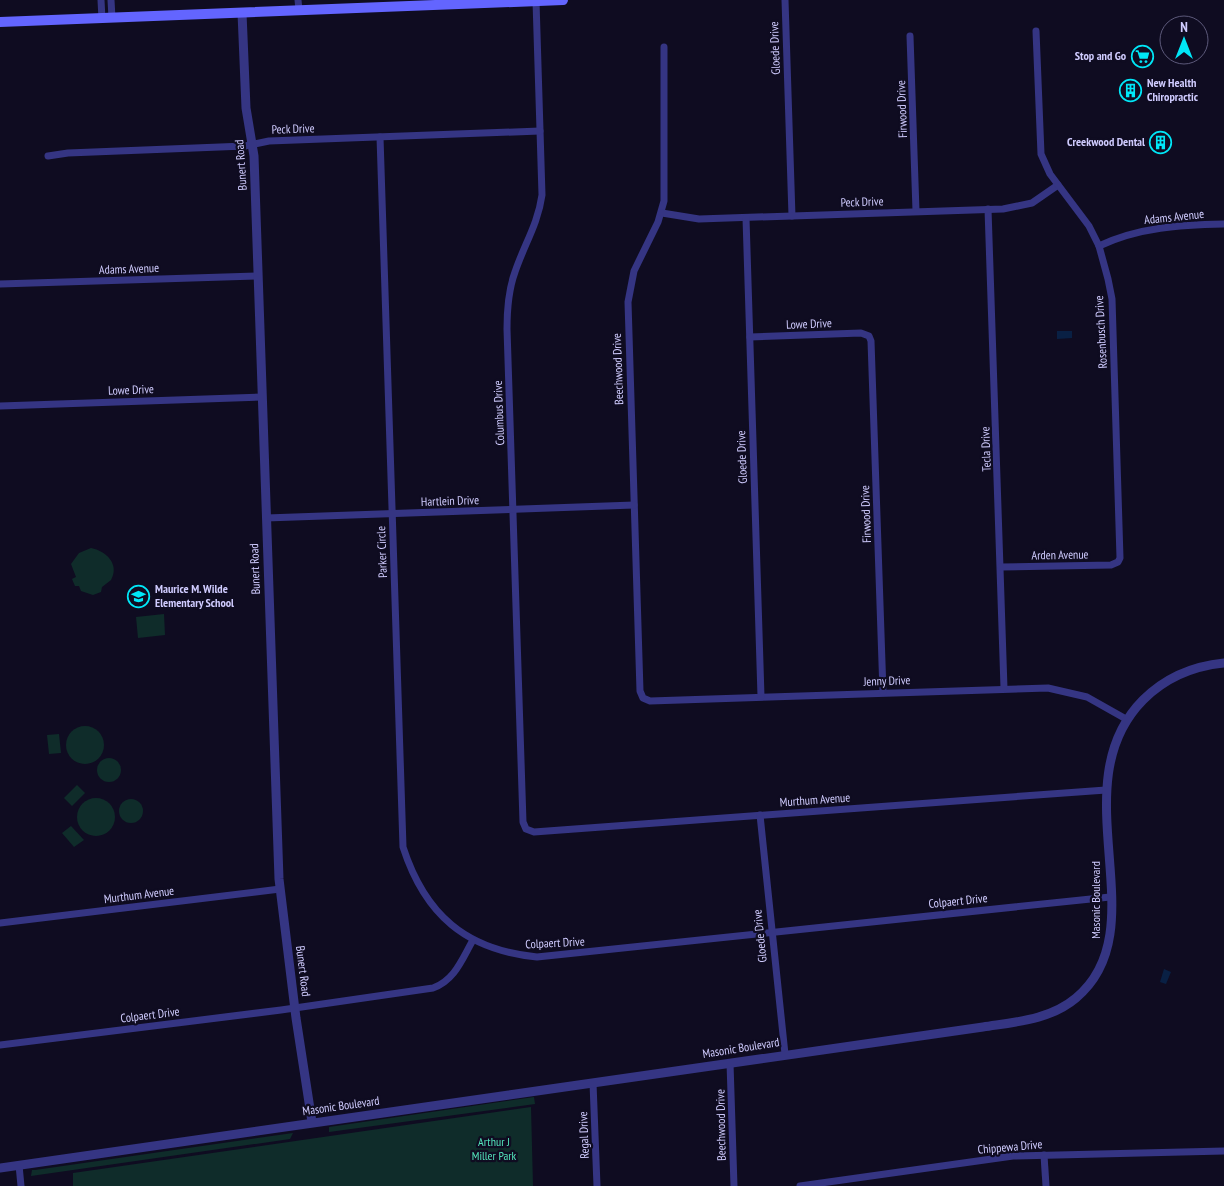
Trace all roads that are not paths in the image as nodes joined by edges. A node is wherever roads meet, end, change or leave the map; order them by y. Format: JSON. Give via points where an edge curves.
{"nodes":[{"id":1,"x":101,"y":0,"type":"edge"},
{"id":2,"x":111,"y":0,"type":"edge"},
{"id":3,"x":552,"y":0,"type":"edge"},
{"id":4,"x":563,"y":0,"type":"edge"},
{"id":5,"x":784,"y":0,"type":"edge"},
{"id":6,"x":536,"y":1,"type":"edge"},
{"id":7,"x":417,"y":3,"type":"edge"},
{"id":8,"x":298,"y":5,"type":"edge"},
{"id":9,"x":242,"y":13,"type":"junction"},
{"id":10,"x":107,"y":18,"type":"junction"},
{"id":11,"x":0,"y":22,"type":"edge"},
{"id":12,"x":1036,"y":31,"type":"dead end"},
{"id":13,"x":910,"y":36,"type":"dead end"},
{"id":14,"x":664,"y":47,"type":"dead end"},
{"id":15,"x":540,"y":131,"type":"junction"},
{"id":16,"x":380,"y":137,"type":"junction"},
{"id":17,"x":254,"y":144,"type":"junction"},
{"id":18,"x":48,"y":156,"type":"dead end"},
{"id":19,"x":1058,"y":185,"type":"junction"},
{"id":20,"x":988,"y":209,"type":"junction"},
{"id":21,"x":916,"y":212,"type":"junction"},
{"id":22,"x":662,"y":213,"type":"junction"},
{"id":23,"x":792,"y":216,"type":"junction"},
{"id":24,"x":746,"y":218,"type":"junction"},
{"id":25,"x":1224,"y":224,"type":"edge"},
{"id":26,"x":1100,"y":246,"type":"junction"},
{"id":27,"x":258,"y":276,"type":"junction"},
{"id":28,"x":0,"y":284,"type":"edge"},
{"id":29,"x":869,"y":336,"type":"joint"},
{"id":30,"x":750,"y":337,"type":"junction"},
{"id":31,"x":262,"y":397,"type":"junction"},
{"id":32,"x":0,"y":406,"type":"edge"},
{"id":33,"x":634,"y":505,"type":"junction"},
{"id":34,"x":513,"y":510,"type":"junction"},
{"id":35,"x":393,"y":514,"type":"junction"},
{"id":36,"x":266,"y":518,"type":"junction"},
{"id":37,"x":1118,"y":562,"type":"joint"},
{"id":38,"x":1001,"y":567,"type":"junction"},
{"id":39,"x":1224,"y":663,"type":"edge"},
{"id":40,"x":1004,"y":688,"type":"junction"},
{"id":41,"x":883,"y":692,"type":"junction"},
{"id":42,"x":761,"y":696,"type":"junction"},
{"id":43,"x":643,"y":698,"type":"joint"},
{"id":44,"x":1126,"y":720,"type":"junction"},
{"id":45,"x":1106,"y":790,"type":"junction"},
{"id":46,"x":760,"y":815,"type":"junction"},
{"id":47,"x":526,"y":829,"type":"joint"},
{"id":48,"x":280,"y":889,"type":"junction"},
{"id":49,"x":1110,"y":897,"type":"junction"},
{"id":50,"x":0,"y":923,"type":"edge"},
{"id":51,"x":771,"y":932,"type":"junction"},
{"id":52,"x":473,"y":940,"type":"junction"},
{"id":53,"x":295,"y":1008,"type":"junction"},
{"id":54,"x":0,"y":1045,"type":"edge"},
{"id":55,"x":785,"y":1054,"type":"junction"},
{"id":56,"x":730,"y":1063,"type":"junction"},
{"id":57,"x":593,"y":1083,"type":"junction"},
{"id":58,"x":312,"y":1122,"type":"junction"},
{"id":59,"x":1224,"y":1151,"type":"edge"},
{"id":60,"x":1044,"y":1155,"type":"junction"},
{"id":61,"x":19,"y":1165,"type":"junction"},
{"id":62,"x":0,"y":1168,"type":"edge"},
{"id":63,"x":836,"y":1184,"type":"edge"},
{"id":64,"x":21,"y":1186,"type":"edge"},
{"id":65,"x":597,"y":1186,"type":"edge"},
{"id":66,"x":734,"y":1186,"type":"edge"},
{"id":67,"x":800,"y":1186,"type":"edge"},
{"id":68,"x":1046,"y":1186,"type":"edge"}],
"edges":[{"from":1,"to":10,"type":"street"},
{"from":2,"to":10,"type":"street"},
{"from":3,"to":4,"type":"main road"},
{"from":3,"to":6,"type":"main road"},
{"from":5,"to":23,"type":"street","name":"Gloede Drive"},
{"from":6,"to":7,"type":"main road"},
{"from":6,"to":15,"type":"street","name":"Columbus Drive"},
{"from":7,"to":8,"type":"main road"},
{"from":8,"to":9,"type":"main road"},
{"from":9,"to":10,"type":"main road"},
{"from":9,"to":17,"type":"street","name":"Bunert Road","via":[[246,108]]},
{"from":10,"to":11,"type":"main road"},
{"from":12,"to":19,"type":"street","name":"Rosenbusch Drive","via":[[1041,154]]},
{"from":13,"to":21,"type":"street","name":"Firwood Drive"},
{"from":14,"to":22,"type":"street","name":"Beechwood Drive","via":[[666,188]]},
{"from":15,"to":16,"type":"street","name":"Peck Drive"},
{"from":15,"to":34,"type":"street","name":"Columbus Drive","via":[[540,211],[514,274],[507,308]]},
{"from":16,"to":17,"type":"street","name":"Peck Drive"},
{"from":16,"to":35,"type":"street","name":"Parker Circle"},
{"from":17,"to":18,"type":"street","name":"Peck Drive"},
{"from":17,"to":27,"type":"street","name":"Bunert Road"},
{"from":19,"to":20,"type":"street","name":"Peck Drive","via":[[1032,203]]},
{"from":19,"to":26,"type":"street","name":"Rosenbusch Drive"},
{"from":20,"to":21,"type":"street","name":"Peck Drive"},
{"from":20,"to":38,"type":"street","name":"Tecla Drive"},
{"from":21,"to":23,"type":"street","name":"Peck Drive"},
{"from":22,"to":24,"type":"street","name":"Peck Drive","via":[[700,219]]},
{"from":22,"to":33,"type":"street","name":"Beechwood Drive","via":[[634,271],[628,302]]},
{"from":23,"to":24,"type":"street","name":"Peck Drive"},
{"from":24,"to":30,"type":"street","name":"Gloede Drive"},
{"from":25,"to":26,"type":"street","name":"Adams Avenue","via":[[1152,229]]},
{"from":26,"to":37,"type":"street","name":"Rosenbusch Drive","via":[[1112,299]]},
{"from":27,"to":28,"type":"street","name":"Adams Avenue"},
{"from":27,"to":31,"type":"street","name":"Bunert Road"},
{"from":29,"to":30,"type":"street","name":"Lowe Drive","via":[[861,333]]},
{"from":29,"to":41,"type":"street","name":"Firwood Drive","via":[[872,345]]},
{"from":30,"to":42,"type":"street","name":"Gloede Drive"},
{"from":31,"to":32,"type":"street","name":"Lowe Drive"},
{"from":31,"to":36,"type":"street","name":"Bunert Road"},
{"from":33,"to":34,"type":"street","name":"Hartlein Drive"},
{"from":33,"to":43,"type":"street","name":"Beechwood Drive","via":[[640,691]]},
{"from":34,"to":35,"type":"street","name":"Hartlein Drive"},
{"from":34,"to":47,"type":"street","name":"Columbus Drive","via":[[523,822]]},
{"from":35,"to":36,"type":"street","name":"Hartlein Drive"},
{"from":35,"to":52,"type":"street","name":"Parker Circle","via":[[403,847],[414,876],[431,905],[457,931]]},
{"from":36,"to":48,"type":"street","name":"Bunert Road"},
{"from":37,"to":38,"type":"street","name":"Arden Avenue","via":[[1111,565]]},
{"from":38,"to":40,"type":"street","name":"Tecla Drive"},
{"from":39,"to":44,"type":"street","name":"Masonic Boulevard","via":[[1199,668],[1168,681],[1145,698]]},
{"from":40,"to":41,"type":"street","name":"Jenny Drive"},
{"from":40,"to":44,"type":"street","name":"Jenny Drive","via":[[1048,688],[1072,692]]},
{"from":41,"to":42,"type":"street","name":"Jenny Drive"},
{"from":42,"to":43,"type":"street","name":"Jenny Drive","via":[[650,701]]},
{"from":44,"to":45,"type":"street","name":"Masonic Boulevard","via":[[1110,756]]},
{"from":45,"to":46,"type":"street","name":"Murthum Avenue"},
{"from":45,"to":49,"type":"street","name":"Masonic Boulevard"},
{"from":46,"to":47,"type":"street","name":"Murthum Avenue","via":[[534,832]]},
{"from":46,"to":51,"type":"street","name":"Gloede Drive"},
{"from":48,"to":50,"type":"street","name":"Murthum Avenue"},
{"from":48,"to":53,"type":"street","name":"Bunert Road"},
{"from":49,"to":51,"type":"street","name":"Colpaert Drive"},
{"from":49,"to":55,"type":"street","name":"Masonic Boulevard","via":[[1110,940],[1102,965],[1084,991],[1056,1011],[1008,1023]]},
{"from":51,"to":52,"type":"street","name":"Colpaert Drive","via":[[537,957],[506,953]]},
{"from":51,"to":55,"type":"street","name":"Gloede Drive"},
{"from":52,"to":53,"type":"street","name":"Colpaert Drive","via":[[444,984],[417,991]]},
{"from":53,"to":54,"type":"street","name":"Colpaert Drive"},
{"from":53,"to":58,"type":"street","name":"Bunert Road"},
{"from":55,"to":56,"type":"street","name":"Masonic Boulevard"},
{"from":56,"to":57,"type":"street","name":"Masonic Boulevard"},
{"from":56,"to":66,"type":"street","name":"Beechwood Drive"},
{"from":57,"to":58,"type":"street","name":"Masonic Boulevard"},
{"from":57,"to":65,"type":"street","name":"Regal Drive"},
{"from":58,"to":61,"type":"street","name":"Masonic Boulevard"},
{"from":59,"to":60,"type":"street","name":"Chippewa Drive"},
{"from":60,"to":63,"type":"street","name":"Chippewa Drive","via":[[979,1160]]},
{"from":60,"to":68,"type":"street"},
{"from":61,"to":62,"type":"street","name":"Masonic Boulevard"},
{"from":61,"to":64,"type":"street"},
{"from":63,"to":67,"type":"street","name":"Chippewa Drive"}]}
